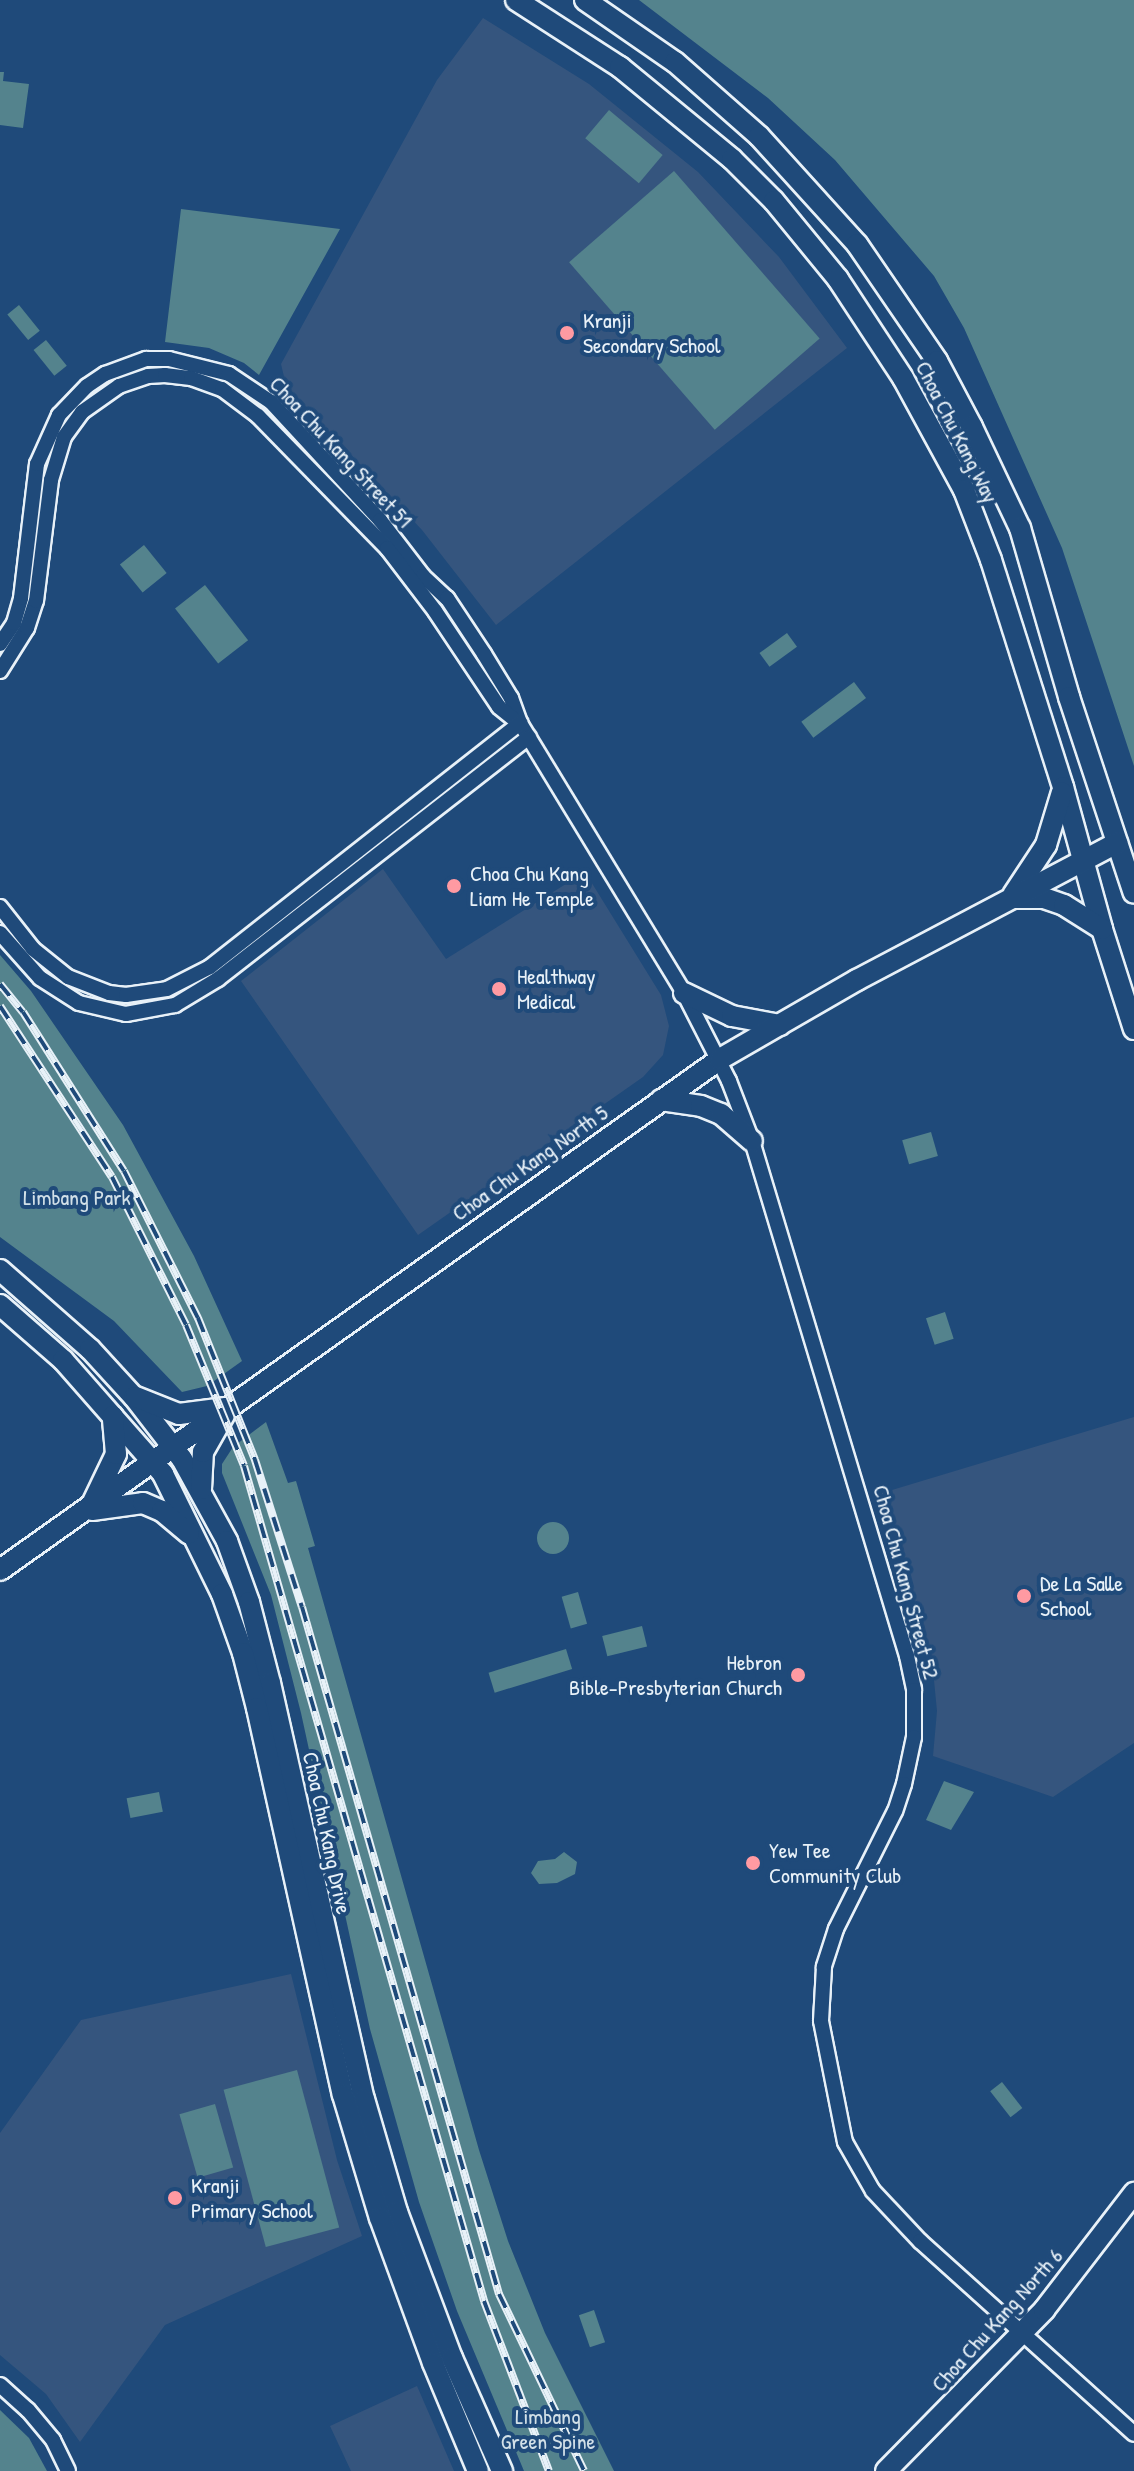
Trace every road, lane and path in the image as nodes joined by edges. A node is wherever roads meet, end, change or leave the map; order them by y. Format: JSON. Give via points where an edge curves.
{"nodes":[{"id":1,"x":516,"y":0,"type":"edge"},
{"id":2,"x":585,"y":0,"type":"edge"},
{"id":3,"x":0,"y":644,"type":"edge"},
{"id":4,"x":0,"y":671,"type":"edge"},
{"id":5,"x":520,"y":723,"type":"junction"},
{"id":6,"x":529,"y":737,"type":"junction"},
{"id":7,"x":1063,"y":787,"type":"junction"},
{"id":8,"x":1117,"y":843,"type":"junction"},
{"id":9,"x":1083,"y":860,"type":"junction"},
{"id":10,"x":1134,"y":893,"type":"edge"},
{"id":11,"x":1011,"y":899,"type":"junction"},
{"id":12,"x":0,"y":907,"type":"edge"},
{"id":13,"x":1102,"y":929,"type":"junction"},
{"id":14,"x":0,"y":933,"type":"edge"},
{"id":15,"x":684,"y":993,"type":"junction"},
{"id":16,"x":780,"y":1025,"type":"junction"},
{"id":17,"x":1134,"y":1027,"type":"edge"},
{"id":18,"x":720,"y":1059,"type":"junction"},
{"id":19,"x":661,"y":1100,"type":"junction"},
{"id":20,"x":752,"y":1141,"type":"junction"},
{"id":21,"x":0,"y":1270,"type":"edge"},
{"id":22,"x":0,"y":1305,"type":"edge"},
{"id":23,"x":134,"y":1397,"type":"junction"},
{"id":24,"x":228,"y":1408,"type":"junction"},
{"id":25,"x":113,"y":1416,"type":"junction"},
{"id":26,"x":173,"y":1449,"type":"junction"},
{"id":27,"x":153,"y":1463,"type":"junction"},
{"id":28,"x":201,"y":1491,"type":"junction"},
{"id":29,"x":88,"y":1511,"type":"junction"},
{"id":30,"x":196,"y":1540,"type":"junction"},
{"id":31,"x":0,"y":1570,"type":"edge"},
{"id":32,"x":1134,"y":2193,"type":"edge"},
{"id":33,"x":1021,"y":2333,"type":"junction"},
{"id":34,"x":0,"y":2385,"type":"edge"},
{"id":35,"x":1134,"y":2434,"type":"edge"},
{"id":36,"x":68,"y":2471,"type":"edge"},
{"id":37,"x":478,"y":2471,"type":"edge"},
{"id":38,"x":502,"y":2471,"type":"edge"},
{"id":39,"x":886,"y":2471,"type":"edge"}],
"edges":[{"from":1,"to":7,"type":"main road","name":"Choa Chu Kang Way","via":[[620,67],[732,159],[774,201],[873,328],[964,490]]},
{"from":2,"to":8,"type":"main road","name":"Choa Chu Kang Way","via":[[675,62],[759,136],[857,244],[920,335],[1020,528]]},
{"from":3,"to":5,"type":"street","name":"Choa Chu Kang Street 51","via":[[14,623],[21,598],[37,464],[59,415],[105,374],[146,359],[169,359],[229,374],[271,402],[447,598],[511,698]]},
{"from":4,"to":5,"type":"street","name":"Choa Chu Kang Street 51","via":[[27,628],[36,601],[51,480],[64,437],[82,412],[119,386],[165,375],[222,389],[258,416],[387,548],[499,707]]},
{"from":5,"to":6,"type":"street","name":"Choa Chu Kang Street 51"},
{"from":5,"to":12,"type":"street","via":[[210,967],[167,989],[109,993],[68,977],[33,949]]},
{"from":6,"to":14,"type":"street","via":[[218,979],[175,1005],[126,1014],[79,1003],[40,978]]},
{"from":6,"to":15,"type":"street","name":"Choa Chu Kang Street 51"},
{"from":7,"to":9,"type":"main road","name":"Choa Chu Kang Way"},
{"from":7,"to":11,"type":"main road","via":[[1046,845]]},
{"from":8,"to":9,"type":"main road","name":"Choa Chu Kang North 5"},
{"from":8,"to":10,"type":"main road","name":"Choa Chu Kang Way"},
{"from":9,"to":11,"type":"main road","name":"Choa Chu Kang North 5"},
{"from":9,"to":13,"type":"main road","name":"Choa Chu Kang Way"},
{"from":11,"to":13,"type":"main road","via":[[1044,898]]},
{"from":11,"to":16,"type":"main road","name":"Choa Chu Kang North 5"},
{"from":13,"to":17,"type":"main road","name":"Choa Chu Kang Way"},
{"from":15,"to":16,"type":"main road","via":[[732,1016]]},
{"from":15,"to":18,"type":"street","name":"Choa Chu Kang Street 51"},
{"from":16,"to":18,"type":"main road","name":"Choa Chu Kang North 5"},
{"from":18,"to":19,"type":"main road","name":"Choa Chu Kang North 5"},
{"from":18,"to":20,"type":"street","name":"Choa Chu Kang Street 52"},
{"from":19,"to":20,"type":"main road","via":[[721,1114]]},
{"from":19,"to":24,"type":"main road","name":"Choa Chu Kang North 5"},
{"from":20,"to":33,"type":"street","name":"Choa Chu Kang Street 52","via":[[914,1690],[914,1737],[904,1784],[836,1929],[824,1967],[821,2021],[838,2119],[851,2156],[873,2191]]},
{"from":21,"to":23,"type":"main road","name":"Choa Chu Kang Drive","via":[[90,1349]]},
{"from":22,"to":25,"type":"main road","name":"Choa Chu Kang Drive","via":[[63,1360]]},
{"from":23,"to":24,"type":"main road","via":[[179,1414]]},
{"from":23,"to":26,"type":"main road","name":"Choa Chu Kang Drive"},
{"from":24,"to":26,"type":"main road","name":"Choa Chu Kang North 5"},
{"from":24,"to":28,"type":"main road","via":[[203,1452]]},
{"from":25,"to":27,"type":"main road","name":"Choa Chu Kang Drive"},
{"from":25,"to":29,"type":"main road","via":[[116,1454]]},
{"from":26,"to":27,"type":"main road","name":"Choa Chu Kang North 5"},
{"from":26,"to":28,"type":"main road","name":"Choa Chu Kang Drive"},
{"from":27,"to":29,"type":"main road","name":"Choa Chu Kang North 5"},
{"from":27,"to":30,"type":"main road","name":"Choa Chu Kang Drive"},
{"from":28,"to":38,"type":"main road","name":"Choa Chu Kang Drive","via":[[227,1541],[249,1602],[360,2084],[397,2212]]},
{"from":29,"to":30,"type":"main road","via":[[143,1503],[162,1511]]},
{"from":29,"to":31,"type":"main road","name":"Choa Chu Kang North 5"},
{"from":30,"to":37,"type":"main road","name":"Choa Chu Kang Drive","via":[[243,1653],[343,2095],[380,2218]]},
{"from":32,"to":33,"type":"main road","name":"Choa Chu Kang North 6"},
{"from":33,"to":35,"type":"street","name":"Choa Chu Kang Street 52"},
{"from":33,"to":39,"type":"main road","name":"Choa Chu Kang North 6"},
{"from":34,"to":36,"type":"street","via":[[53,2440]]}]}
